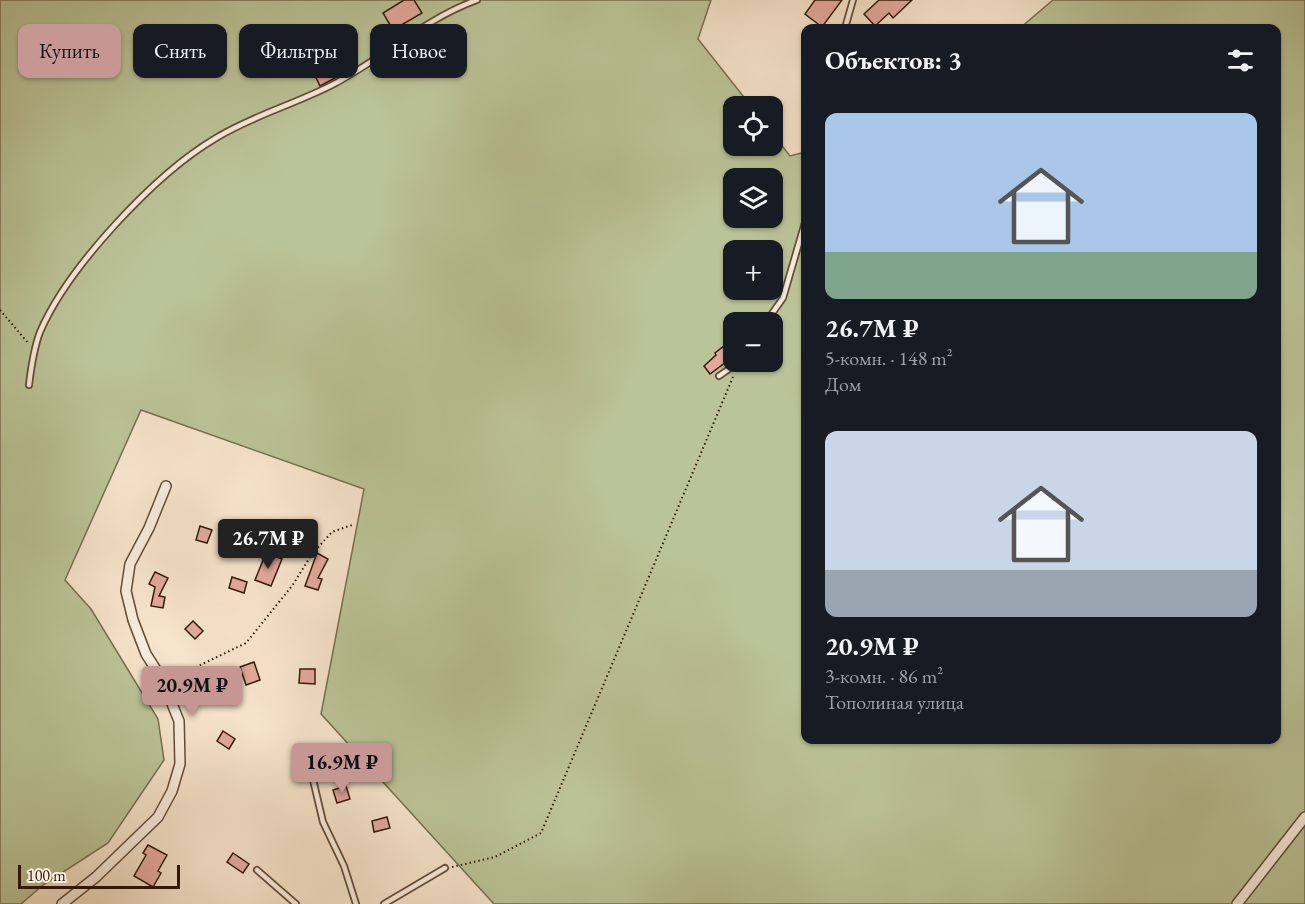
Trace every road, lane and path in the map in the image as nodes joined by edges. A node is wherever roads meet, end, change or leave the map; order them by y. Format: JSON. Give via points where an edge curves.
{"nodes":[{"id":1,"x":477,"y":0,"type":"edge"},
{"id":2,"x":853,"y":0,"type":"edge"},
{"id":3,"x":847,"y":24,"type":"edge"},
{"id":4,"x":801,"y":236,"type":"edge"},
{"id":5,"x":0,"y":310,"type":"edge"},
{"id":6,"x":773,"y":312,"type":"edge"},
{"id":7,"x":30,"y":345,"type":"dead end"},
{"id":8,"x":725,"y":372,"type":"edge"},
{"id":9,"x":735,"y":372,"type":"edge"},
{"id":10,"x":719,"y":376,"type":"dead end"},
{"id":11,"x":29,"y":385,"type":"dead end"},
{"id":12,"x":166,"y":486,"type":"dead end"},
{"id":13,"x":352,"y":525,"type":"dead end"},
{"id":14,"x":162,"y":679,"type":"junction"},
{"id":15,"x":306,"y":750,"type":"dead end"},
{"id":16,"x":1305,"y":817,"type":"edge"},
{"id":17,"x":445,"y":868,"type":"joint"},
{"id":18,"x":257,"y":870,"type":"dead end"},
{"id":19,"x":62,"y":904,"type":"edge"},
{"id":20,"x":296,"y":904,"type":"edge"},
{"id":21,"x":356,"y":904,"type":"edge"},
{"id":22,"x":384,"y":904,"type":"edge"},
{"id":23,"x":1237,"y":904,"type":"edge"}],
"edges":[{"from":1,"to":11,"type":"lane","via":[[414,32],[333,84],[216,138],[148,192],[71,277],[40,332]]},
{"from":2,"to":3,"type":"lane"},
{"from":4,"to":6,"type":"lane","via":[[783,298]]},
{"from":5,"to":7,"type":"path"},
{"from":8,"to":10,"type":"lane"},
{"from":9,"to":17,"type":"path","via":[[542,833],[495,857]]},
{"from":12,"to":14,"type":"street","via":[[130,564],[126,591],[146,654]]},
{"from":13,"to":14,"type":"path","via":[[332,532],[246,643]]},
{"from":14,"to":19,"type":"street","via":[[179,721],[180,764],[172,790],[158,817]]},
{"from":15,"to":21,"type":"lane","via":[[323,822],[344,866]]},
{"from":16,"to":23,"type":"street"},
{"from":17,"to":22,"type":"lane"},
{"from":18,"to":20,"type":"lane"}]}
